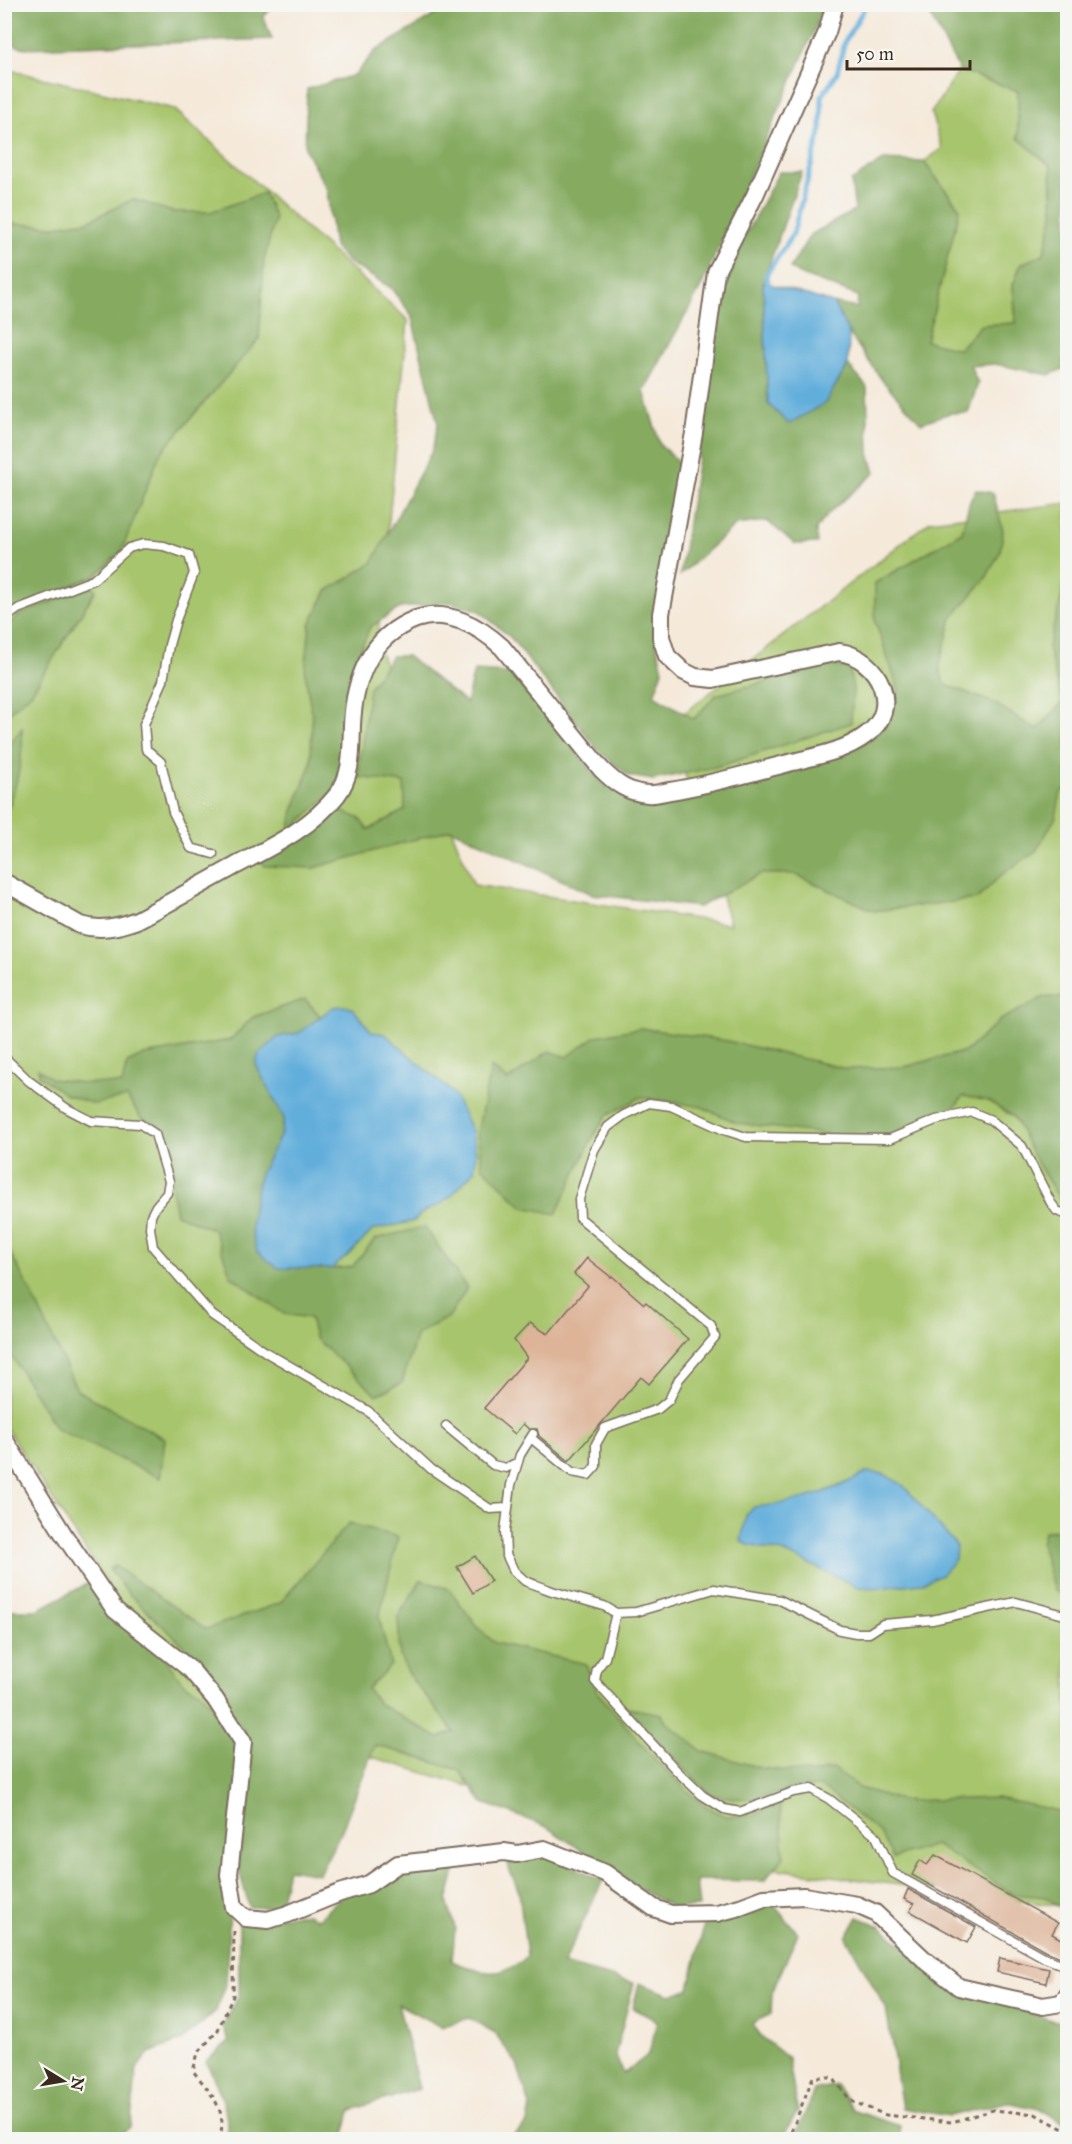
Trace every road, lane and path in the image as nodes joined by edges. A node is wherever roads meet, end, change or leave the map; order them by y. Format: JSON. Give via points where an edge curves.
{"nodes":[{"id":1,"x":835,"y":4,"type":"edge"},
{"id":2,"x":4,"y":619,"type":"edge"},
{"id":3,"x":213,"y":854,"type":"dead end"},
{"id":4,"x":4,"y":882,"type":"edge"},
{"id":5,"x":4,"y":1057,"type":"edge"},
{"id":6,"x":1068,"y":1215,"type":"edge"},
{"id":7,"x":446,"y":1426,"type":"dead end"},
{"id":8,"x":4,"y":1439,"type":"edge"},
{"id":9,"x":518,"y":1462,"type":"junction"},
{"id":10,"x":507,"y":1508,"type":"junction"},
{"id":11,"x":616,"y":1613,"type":"junction"},
{"id":12,"x":1068,"y":1616,"type":"edge"},
{"id":13,"x":234,"y":1906,"type":"junction"},
{"id":14,"x":1068,"y":1967,"type":"edge"},
{"id":15,"x":1068,"y":1995,"type":"edge"},
{"id":16,"x":1068,"y":2135,"type":"edge"},
{"id":17,"x":218,"y":2139,"type":"edge"},
{"id":18,"x":788,"y":2139,"type":"edge"}],
"edges":[{"from":1,"to":4,"type":"street","via":[[827,32],[755,195],[716,272],[694,433],[665,583],[662,637],[667,656],[683,672],[713,679],[839,652],[851,654],[872,668],[885,694],[878,723],[868,734],[824,754],[697,788],[650,795],[630,791],[601,769],[502,647],[486,633],[453,618],[422,617],[405,623],[381,641],[367,660],[355,699],[350,767],[339,793],[316,818],[280,842],[122,925],[94,929],[80,925]]},
{"from":2,"to":3,"type":"lane","via":[[18,609],[93,580],[129,548],[143,544],[164,546],[189,555],[194,573],[176,620],[163,681],[144,724],[146,749],[161,762],[174,812],[191,848]]},
{"from":5,"to":10,"type":"lane","via":[[29,1081],[74,1113],[91,1121],[140,1124],[155,1134],[169,1181],[167,1193],[151,1216],[153,1247],[212,1315],[267,1353],[368,1411],[430,1469],[490,1509]]},
{"from":6,"to":9,"type":"lane","via":[[1051,1203],[1022,1146],[990,1120],[972,1112],[936,1120],[890,1139],[746,1137],[671,1106],[649,1103],[608,1127],[594,1150],[579,1198],[580,1218],[711,1326],[715,1337],[679,1379],[669,1400],[658,1409],[605,1428],[596,1444],[596,1466],[588,1475],[572,1472],[532,1436]]},
{"from":7,"to":9,"type":"lane","via":[[493,1466],[506,1468]]},
{"from":8,"to":13,"type":"street","via":[[115,1610],[191,1671],[243,1742],[230,1875]]},
{"from":9,"to":10,"type":"lane"},
{"from":10,"to":11,"type":"lane","via":[[506,1554],[514,1571],[525,1581]]},
{"from":11,"to":12,"type":"lane","via":[[636,1612],[714,1589],[780,1600],[840,1630],[856,1633],[869,1632],[883,1624],[932,1620],[1016,1602]]},
{"from":11,"to":14,"type":"lane","via":[[595,1681],[702,1796],[724,1809],[740,1812],[793,1792],[811,1790],[829,1799],[876,1836],[893,1873]]},
{"from":13,"to":15,"type":"street","via":[[246,1918],[268,1920],[369,1884],[398,1864],[544,1849],[604,1873],[654,1908],[671,1914],[717,1913],[764,1898],[794,1896],[857,1905],[875,1913],[959,1988],[1043,2007],[1060,2003]]},
{"from":13,"to":17,"type":"path","via":[[232,1996],[218,2030],[198,2053],[193,2071],[222,2115]]},
{"from":16,"to":18,"type":"path","via":[[1035,2114],[993,2110],[952,2122],[886,2115],[851,2101],[832,2077],[813,2078]]}]}
